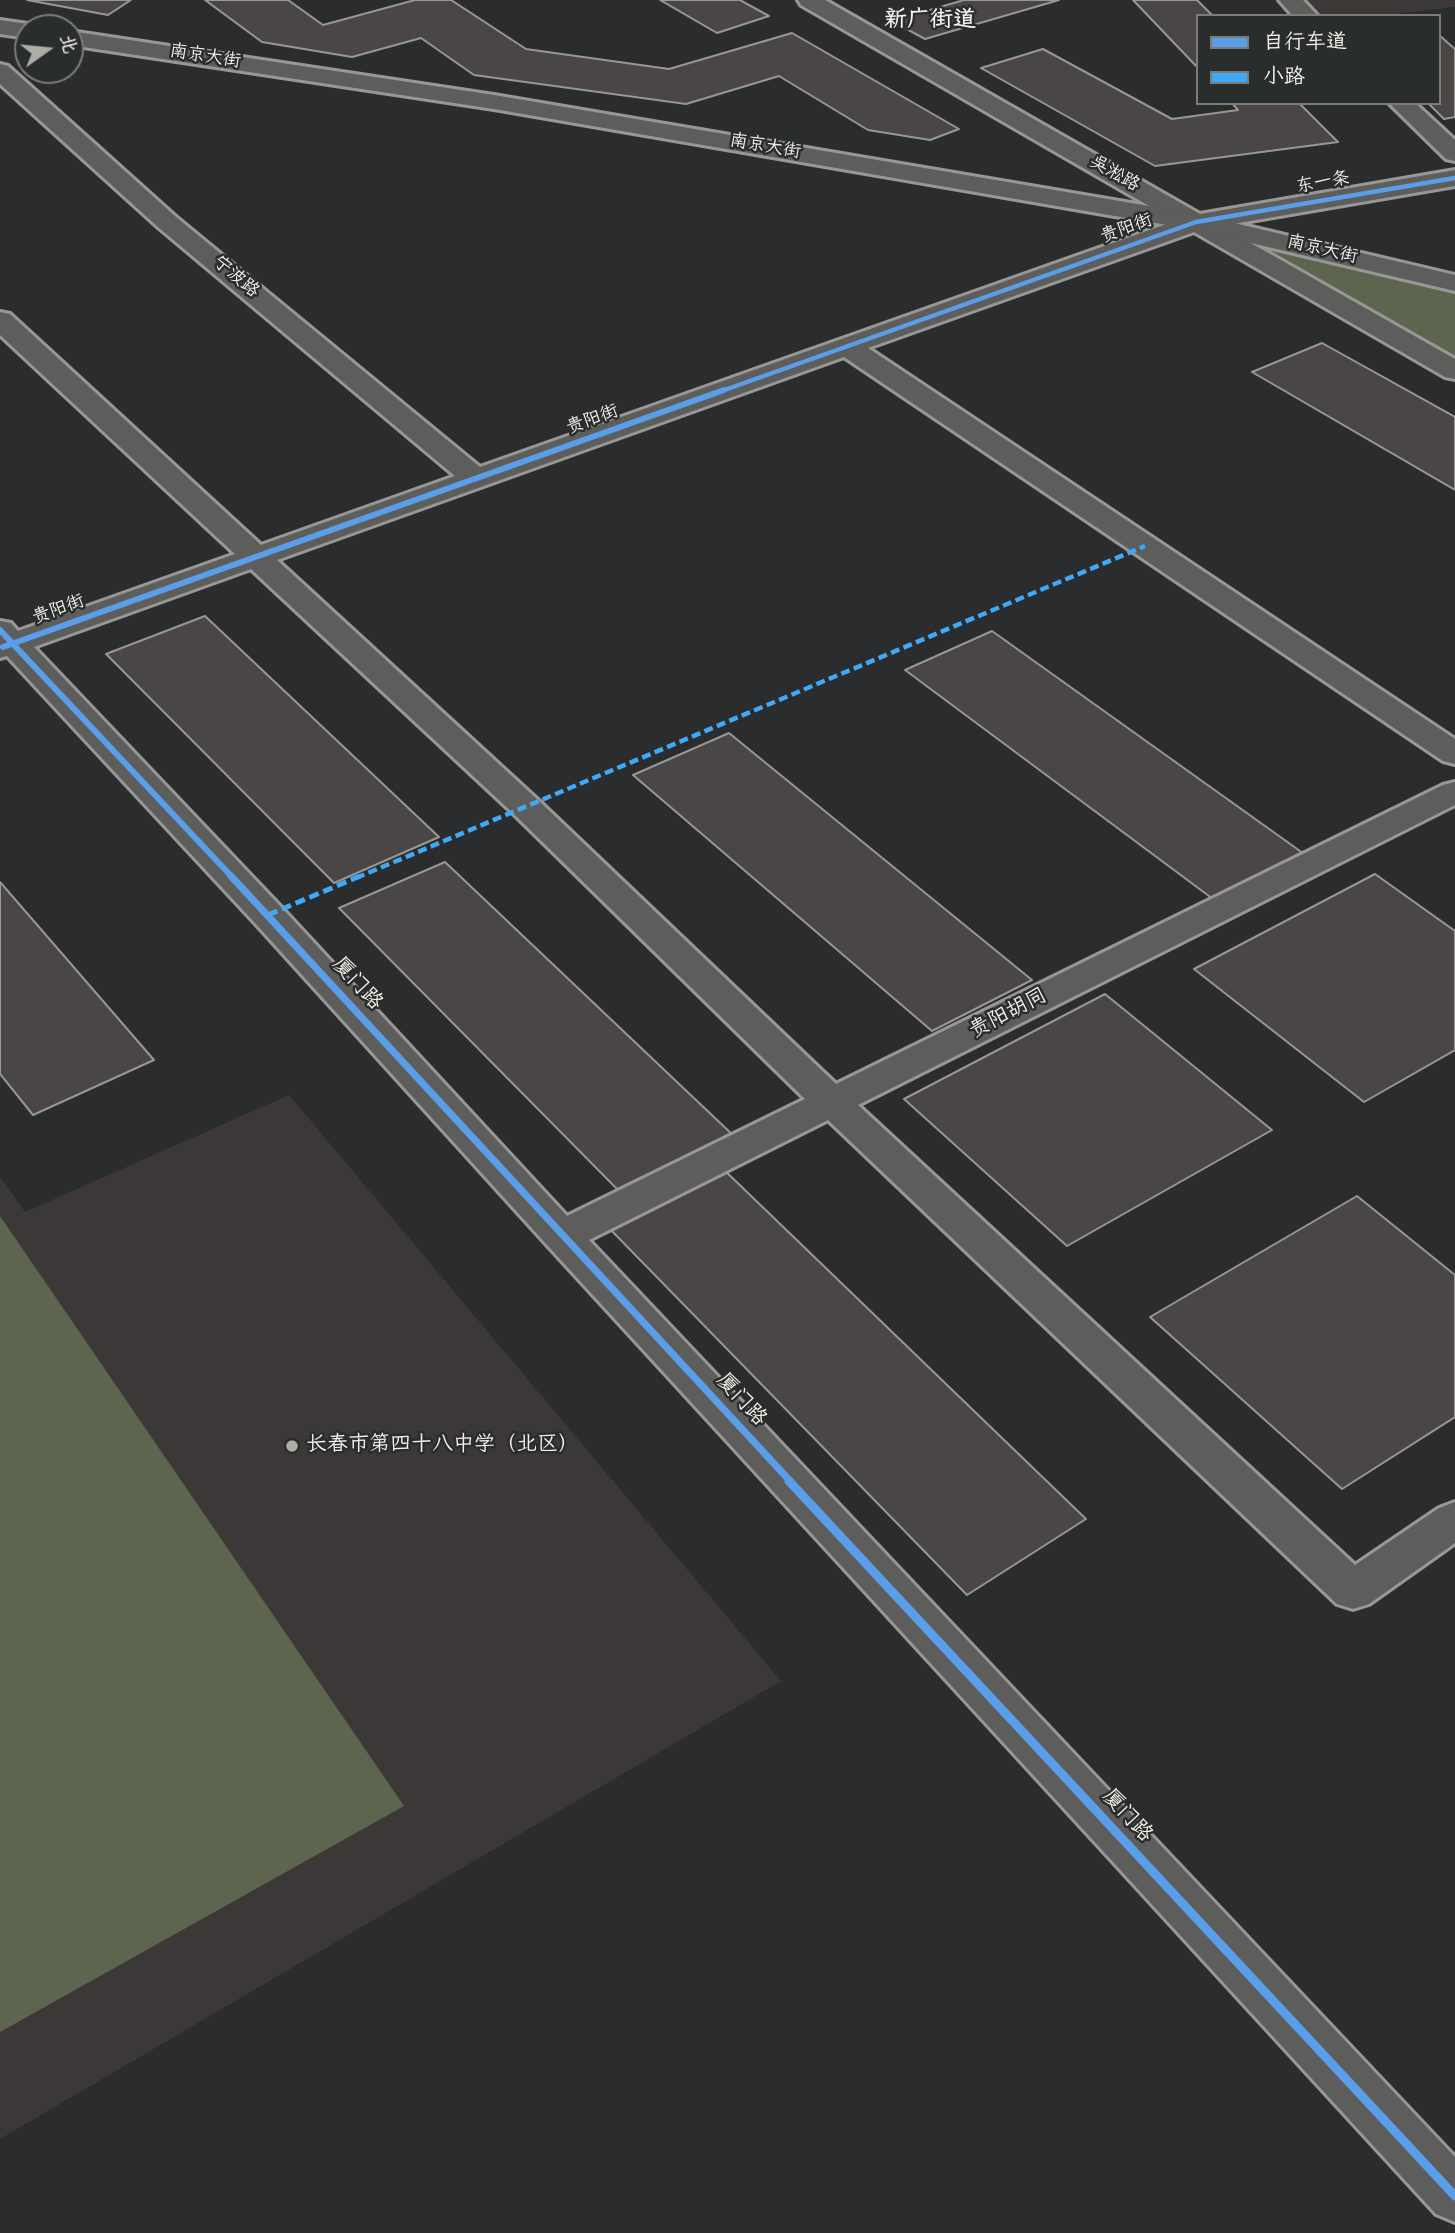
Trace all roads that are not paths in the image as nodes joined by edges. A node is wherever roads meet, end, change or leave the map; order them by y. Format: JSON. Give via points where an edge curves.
{"nodes":[{"id":1,"x":809,"y":0,"type":"edge"},
{"id":2,"x":1290,"y":0,"type":"edge"},
{"id":3,"x":1305,"y":14,"type":"edge"},
{"id":4,"x":84,"y":39,"type":"edge"},
{"id":5,"x":0,"y":71,"type":"edge"},
{"id":6,"x":1403,"y":105,"type":"edge"},
{"id":7,"x":1455,"y":154,"type":"edge"},
{"id":8,"x":1455,"y":178,"type":"edge"},
{"id":9,"x":1196,"y":222,"type":"junction"},
{"id":10,"x":1455,"y":283,"type":"edge"},
{"id":11,"x":0,"y":320,"type":"edge"},
{"id":12,"x":848,"y":347,"type":"junction"},
{"id":13,"x":1455,"y":371,"type":"edge"},
{"id":14,"x":477,"y":479,"type":"junction"},
{"id":15,"x":257,"y":557,"type":"junction"},
{"id":16,"x":4,"y":641,"type":"edge"},
{"id":17,"x":1455,"y":754,"type":"edge"},
{"id":18,"x":1455,"y":792,"type":"edge"},
{"id":19,"x":833,"y":1103,"type":"junction"},
{"id":20,"x":562,"y":1236,"type":"junction"},
{"id":21,"x":1455,"y":1520,"type":"edge"},
{"id":22,"x":1455,"y":2196,"type":"edge"}],
"edges":[{"from":1,"to":9,"type":"street","name":"吴淞路"},
{"from":2,"to":3,"type":"street"},
{"from":4,"to":9,"type":"street","name":"南京大街","via":[[494,102]]},
{"from":5,"to":14,"type":"street","name":"宁波路","via":[[167,222]]},
{"from":6,"to":7,"type":"street"},
{"from":8,"to":9,"type":"street","name":"东一条"},
{"from":9,"to":10,"type":"street","name":"南京大街"},
{"from":9,"to":12,"type":"street","name":"贵阳街"},
{"from":9,"to":13,"type":"street","name":"吴淞路"},
{"from":11,"to":15,"type":"street"},
{"from":12,"to":14,"type":"street","name":"贵阳街"},
{"from":12,"to":17,"type":"street"},
{"from":14,"to":15,"type":"street","name":"贵阳街"},
{"from":15,"to":16,"type":"street","name":"贵阳街"},
{"from":15,"to":19,"type":"street","via":[[527,808]]},
{"from":16,"to":20,"type":"street","name":"厦门路","via":[[268,915]]},
{"from":18,"to":19,"type":"street","name":"贵阳胡同"},
{"from":19,"to":20,"type":"street","name":"贵阳胡同"},
{"from":19,"to":21,"type":"street","via":[[1353,1591]]},
{"from":20,"to":22,"type":"street","name":"厦门路"}]}
